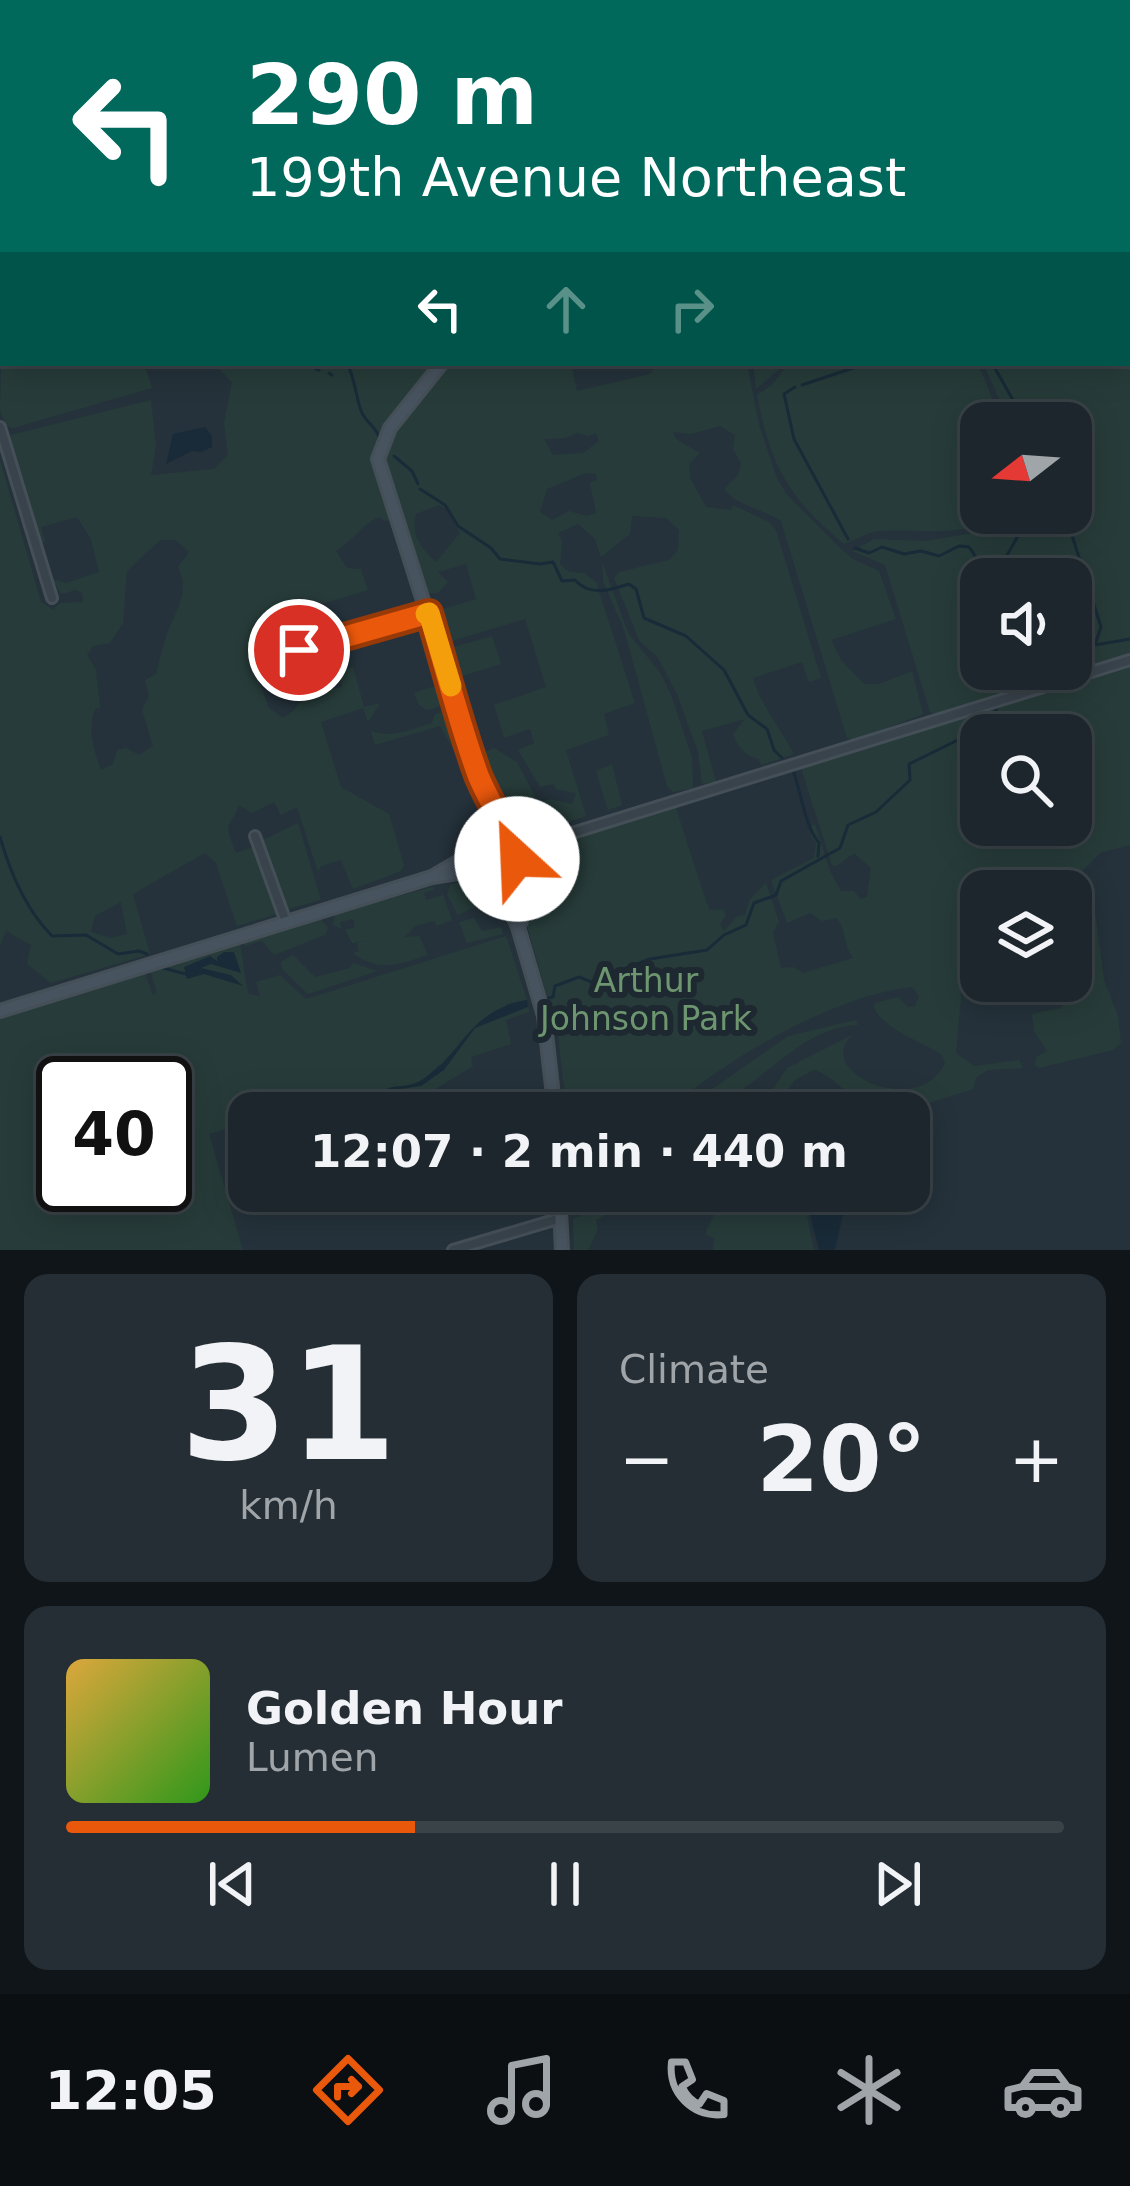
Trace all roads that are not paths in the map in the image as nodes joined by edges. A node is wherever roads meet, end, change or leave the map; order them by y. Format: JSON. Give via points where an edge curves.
{"nodes":[{"id":1,"x":440,"y":366,"type":"edge"},
{"id":2,"x":0,"y":427,"type":"edge"},
{"id":3,"x":52,"y":598,"type":"dead end"},
{"id":4,"x":429,"y":613,"type":"junction"},
{"id":5,"x":299,"y":650,"type":"dead end"},
{"id":6,"x":1130,"y":660,"type":"edge"},
{"id":7,"x":480,"y":780,"type":"junction"},
{"id":8,"x":255,"y":836,"type":"dead end"},
{"id":9,"x":487,"y":843,"type":"junction"},
{"id":10,"x":512,"y":843,"type":"junction"},
{"id":11,"x":540,"y":843,"type":"junction"},
{"id":12,"x":514,"y":865,"type":"junction"},
{"id":13,"x":490,"y":870,"type":"junction"},
{"id":14,"x":432,"y":877,"type":"junction"},
{"id":15,"x":286,"y":922,"type":"junction"},
{"id":16,"x":518,"y":927,"type":"junction"},
{"id":17,"x":0,"y":1011,"type":"edge"},
{"id":18,"x":553,"y":1092,"type":"edge"},
{"id":19,"x":560,"y":1212,"type":"edge"},
{"id":20,"x":560,"y":1218,"type":"junction"},
{"id":21,"x":453,"y":1250,"type":"edge"},
{"id":22,"x":562,"y":1250,"type":"edge"}],
"edges":[{"from":1,"to":4,"type":"street","via":[[390,428],[378,459]]},
{"from":2,"to":3,"type":"street"},
{"from":4,"to":5,"type":"street"},
{"from":4,"to":7,"type":"street"},
{"from":6,"to":11,"type":"street"},
{"from":7,"to":9,"type":"street"},
{"from":7,"to":10,"type":"street"},
{"from":8,"to":15,"type":"street"},
{"from":9,"to":10,"type":"street"},
{"from":9,"to":13,"type":"street","via":[[482,854]]},
{"from":9,"to":14,"type":"street"},
{"from":10,"to":11,"type":"street"},
{"from":10,"to":12,"type":"street"},
{"from":11,"to":12,"type":"street"},
{"from":12,"to":13,"type":"street"},
{"from":12,"to":16,"type":"street"},
{"from":13,"to":14,"type":"street"},
{"from":13,"to":16,"type":"street"},
{"from":14,"to":15,"type":"street"},
{"from":15,"to":17,"type":"street"},
{"from":16,"to":18,"type":"street","via":[[544,1016]]},
{"from":19,"to":20,"type":"street"},
{"from":20,"to":21,"type":"street"},
{"from":20,"to":22,"type":"street"}]}
